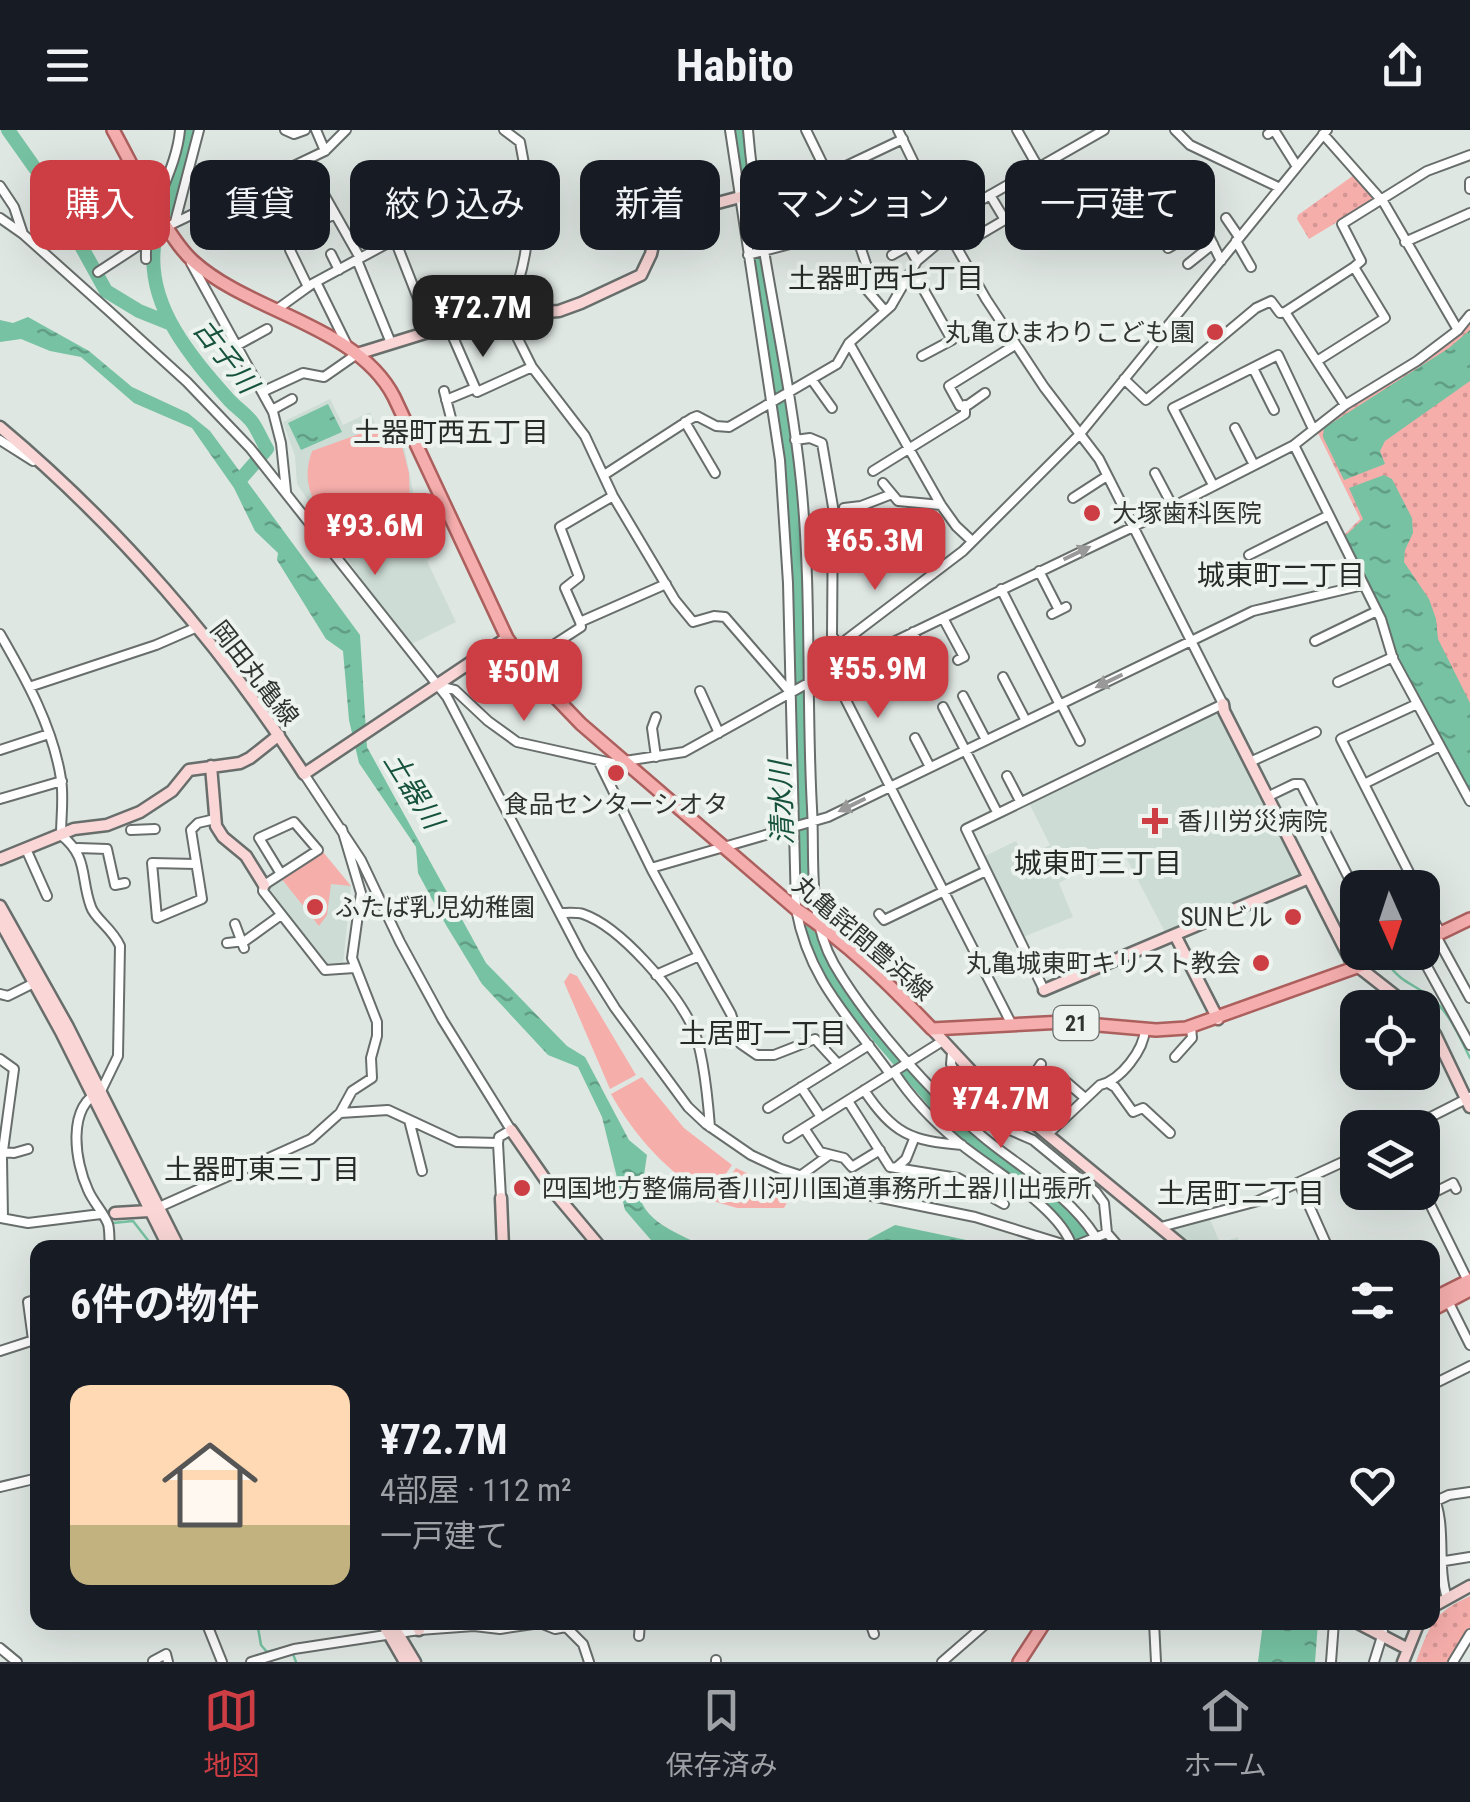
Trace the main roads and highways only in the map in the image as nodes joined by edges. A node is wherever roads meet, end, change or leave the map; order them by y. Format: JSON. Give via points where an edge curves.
{"nodes":[{"id":1,"x":112,"y":130,"type":"edge"},
{"id":2,"x":1470,"y":919,"type":"edge"},
{"id":3,"x":1440,"y":934,"type":"edge"},
{"id":4,"x":1349,"y":970,"type":"edge"},
{"id":5,"x":1469,"y":1284,"type":"edge"},
{"id":6,"x":1440,"y":1298,"type":"edge"},
{"id":7,"x":1040,"y":1630,"type":"edge"},
{"id":8,"x":1019,"y":1662,"type":"edge"}],
"edges":[{"from":1,"to":4,"type":"main road","name":"丸亀詫間豊浜線","number":"21","via":[[186,254],[378,370],[508,638],[555,700],[819,924],[932,1030],[1064,1022],[1191,1027]]},
{"from":2,"to":3,"type":"main road"},
{"from":5,"to":6,"type":"main road"},
{"from":7,"to":8,"type":"main road"}]}
